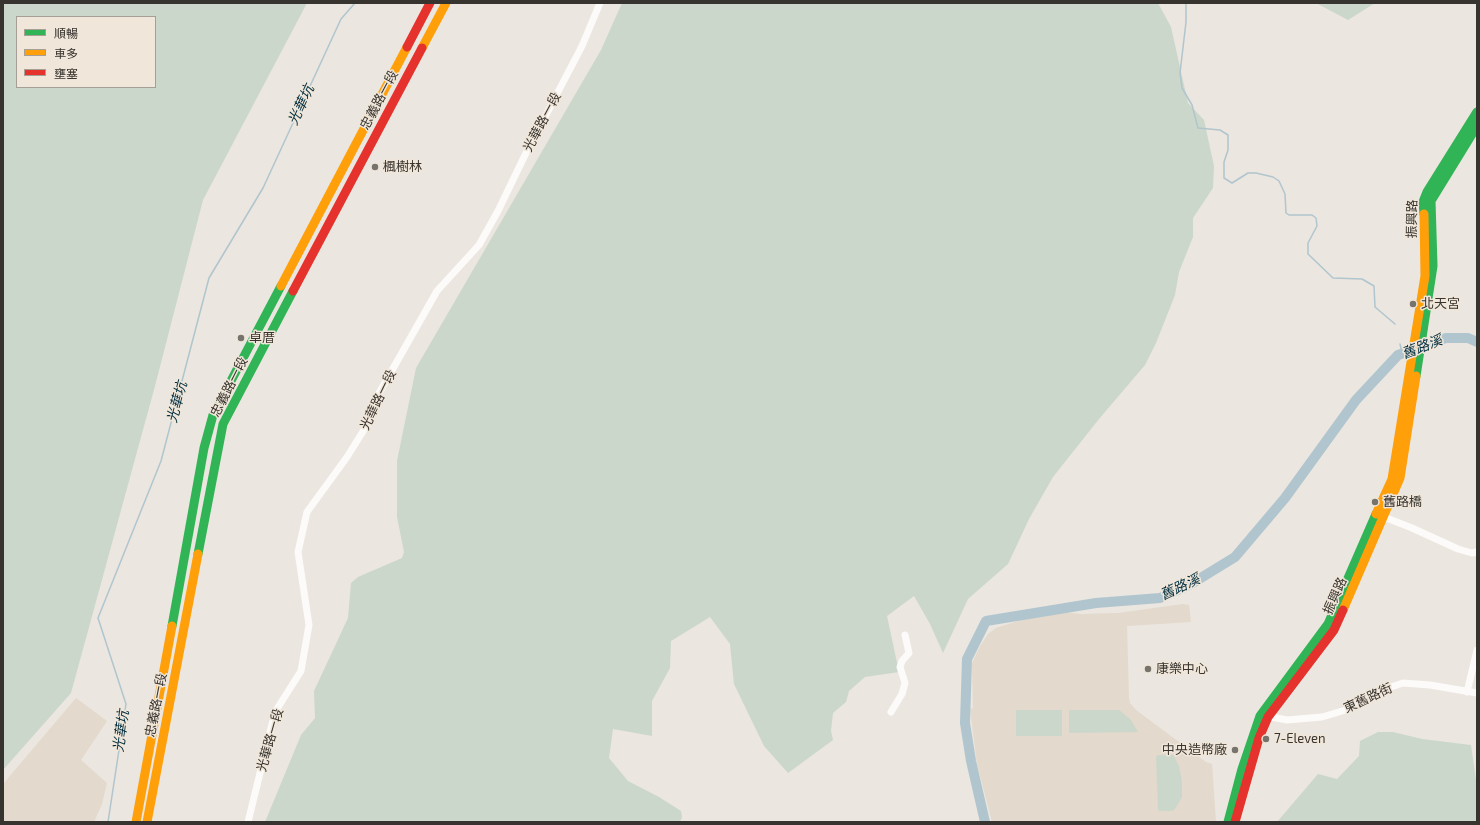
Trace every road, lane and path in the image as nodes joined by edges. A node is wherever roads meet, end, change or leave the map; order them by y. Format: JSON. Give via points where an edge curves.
{"nodes":[{"id":1,"x":430,"y":3,"type":"edge"},
{"id":2,"x":446,"y":3,"type":"edge"},
{"id":3,"x":600,"y":3,"type":"edge"},
{"id":4,"x":1477,"y":112,"type":"edge"},
{"id":5,"x":1477,"y":126,"type":"edge"},
{"id":6,"x":356,"y":138,"type":"junction"},
{"id":7,"x":372,"y":146,"type":"junction"},
{"id":8,"x":1418,"y":339,"type":"junction"},
{"id":9,"x":1381,"y":516,"type":"junction"},
{"id":10,"x":1477,"y":552,"type":"edge"},
{"id":11,"x":182,"y":553,"type":"junction"},
{"id":12,"x":200,"y":556,"type":"junction"},
{"id":13,"x":905,"y":635,"type":"dead end"},
{"id":14,"x":1477,"y":650,"type":"edge"},
{"id":15,"x":1467,"y":692,"type":"junction"},
{"id":16,"x":1477,"y":693,"type":"edge"},
{"id":17,"x":891,"y":712,"type":"dead end"},
{"id":18,"x":1264,"y":716,"type":"junction"},
{"id":19,"x":136,"y":822,"type":"edge"},
{"id":20,"x":147,"y":822,"type":"edge"},
{"id":21,"x":248,"y":822,"type":"edge"},
{"id":22,"x":1228,"y":822,"type":"edge"},
{"id":23,"x":1235,"y":822,"type":"edge"}],
"edges":[{"from":1,"to":6,"type":"main road","name":"忠義路一段"},
{"from":2,"to":7,"type":"main road","name":"忠義路一段"},
{"from":3,"to":21,"type":"street","name":"光華路一段","via":[[582,46],[479,245],[437,291],[374,402],[367,425],[348,457],[307,512],[298,552],[309,625],[301,671],[275,712]]},
{"from":4,"to":8,"type":"main road","name":"振興路","via":[[1423,202],[1426,259]]},
{"from":5,"to":8,"type":"main road","name":"振興路","via":[[1431,201],[1433,266]]},
{"from":6,"to":7,"type":"main road"},
{"from":6,"to":11,"type":"main road","name":"忠義路一段","via":[[213,415]]},
{"from":7,"to":12,"type":"main road","name":"忠義路一段","via":[[226,416],[220,437]]},
{"from":8,"to":9,"type":"main road","name":"振興路","via":[[1409,370],[1392,478]]},
{"from":8,"to":9,"type":"main road","name":"振興路","via":[[1418,363],[1400,478]]},
{"from":9,"to":10,"type":"street","via":[[1458,549]]},
{"from":9,"to":18,"type":"main road","name":"振興路","via":[[1328,624]]},
{"from":11,"to":12,"type":"main road"},
{"from":11,"to":19,"type":"main road","name":"忠義路一段"},
{"from":12,"to":20,"type":"main road","name":"忠義路一段"},
{"from":13,"to":17,"type":"street","via":[[909,653],[900,667],[905,683],[902,694]]},
{"from":14,"to":15,"type":"street"},
{"from":15,"to":16,"type":"street","name":"東舊路街"},
{"from":15,"to":18,"type":"street","name":"東舊路街","via":[[1403,683],[1349,709],[1322,717],[1287,720]]},
{"from":18,"to":22,"type":"main road","name":"振興路","via":[[1246,755]]},
{"from":18,"to":23,"type":"main road","name":"振興路"}]}
